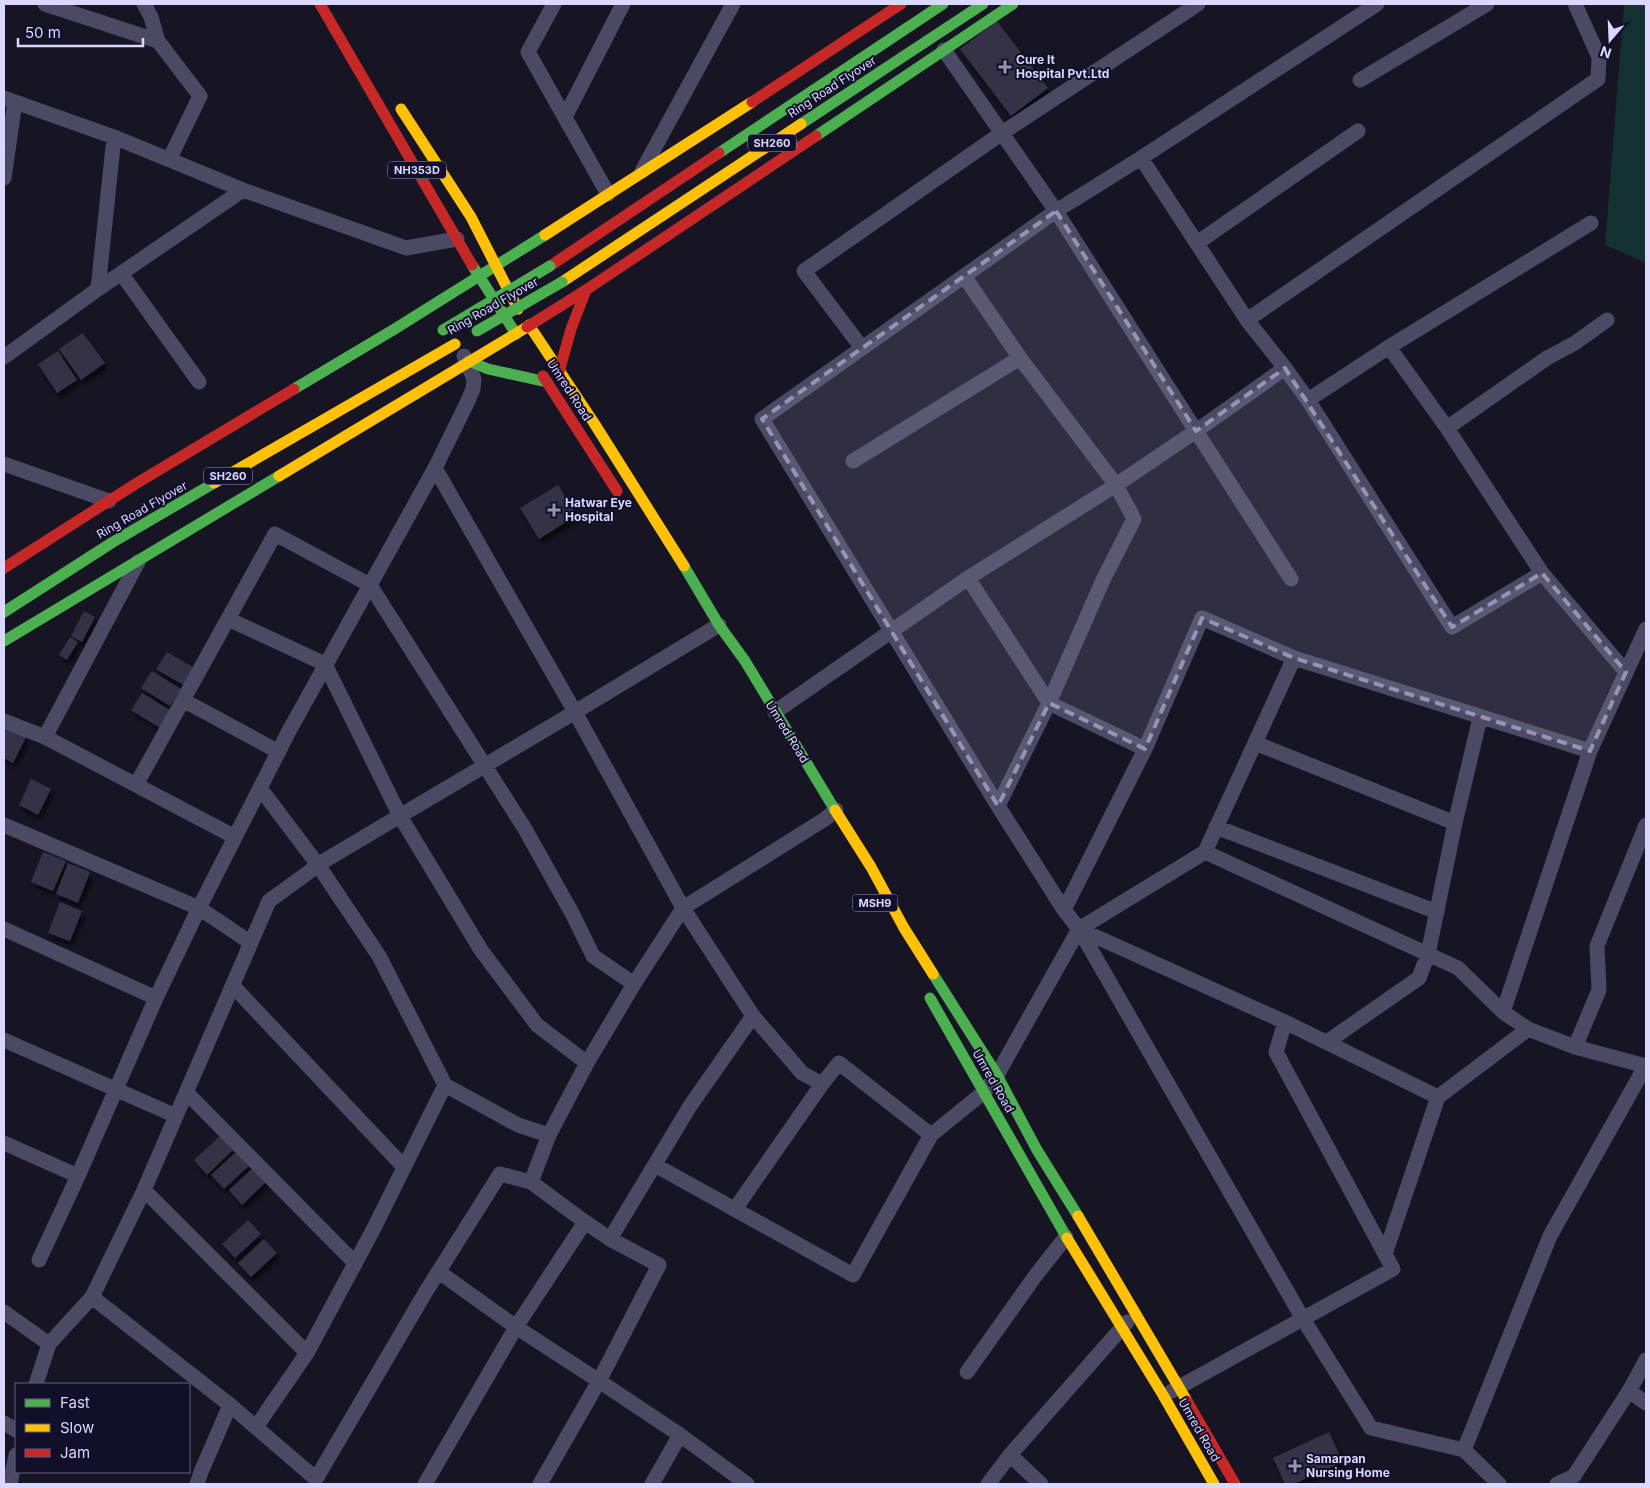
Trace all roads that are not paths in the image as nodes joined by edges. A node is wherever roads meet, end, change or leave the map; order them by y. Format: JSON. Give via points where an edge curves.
{"nodes":[{"id":1,"x":45,"y":4,"type":"edge"},
{"id":2,"x":144,"y":4,"type":"edge"},
{"id":3,"x":320,"y":4,"type":"edge"},
{"id":4,"x":554,"y":4,"type":"edge"},
{"id":5,"x":623,"y":4,"type":"edge"},
{"id":6,"x":733,"y":4,"type":"edge"},
{"id":7,"x":901,"y":4,"type":"edge"},
{"id":8,"x":943,"y":4,"type":"edge"},
{"id":9,"x":983,"y":4,"type":"edge"},
{"id":10,"x":1013,"y":4,"type":"edge"},
{"id":11,"x":1198,"y":4,"type":"edge"},
{"id":12,"x":1377,"y":4,"type":"edge"},
{"id":13,"x":1486,"y":4,"type":"edge"},
{"id":14,"x":1575,"y":4,"type":"edge"},
{"id":15,"x":158,"y":41,"type":"junction"},
{"id":16,"x":944,"y":50,"type":"junction"},
{"id":17,"x":1360,"y":80,"type":"dead end"},
{"id":18,"x":395,"y":98,"type":"dead end"},
{"id":19,"x":9,"y":100,"type":"edge"},
{"id":20,"x":565,"y":117,"type":"junction"},
{"id":21,"x":1358,"y":131,"type":"dead end"},
{"id":22,"x":1002,"y":133,"type":"junction"},
{"id":23,"x":114,"y":137,"type":"junction"},
{"id":24,"x":170,"y":158,"type":"junction"},
{"id":25,"x":1141,"y":158,"type":"junction"},
{"id":26,"x":640,"y":174,"type":"junction"},
{"id":27,"x":4,"y":178,"type":"edge"},
{"id":28,"x":243,"y":190,"type":"junction"},
{"id":29,"x":608,"y":194,"type":"junction"},
{"id":30,"x":1056,"y":211,"type":"junction"},
{"id":31,"x":1591,"y":223,"type":"dead end"},
{"id":32,"x":457,"y":239,"type":"junction"},
{"id":33,"x":1197,"y":243,"type":"junction"},
{"id":34,"x":496,"y":266,"type":"junction"},
{"id":35,"x":122,"y":273,"type":"junction"},
{"id":36,"x":479,"y":276,"type":"junction"},
{"id":37,"x":964,"y":276,"type":"junction"},
{"id":38,"x":98,"y":289,"type":"junction"},
{"id":39,"x":586,"y":290,"type":"junction"},
{"id":40,"x":441,"y":299,"type":"junction"},
{"id":41,"x":1247,"y":320,"type":"junction"},
{"id":42,"x":1607,"y":320,"type":"dead end"},
{"id":43,"x":529,"y":325,"type":"junction"},
{"id":44,"x":439,"y":333,"type":"dead end"},
{"id":45,"x":519,"y":338,"type":"junction"},
{"id":46,"x":1390,"y":347,"type":"junction"},
{"id":47,"x":862,"y":348,"type":"junction"},
{"id":48,"x":4,"y":357,"type":"edge"},
{"id":49,"x":1020,"y":358,"type":"junction"},
{"id":50,"x":468,"y":362,"type":"junction"},
{"id":51,"x":537,"y":366,"type":"dead end"},
{"id":52,"x":1286,"y":368,"type":"junction"},
{"id":53,"x":559,"y":372,"type":"junction"},
{"id":54,"x":199,"y":382,"type":"dead end"},
{"id":55,"x":547,"y":382,"type":"junction"},
{"id":56,"x":1308,"y":400,"type":"junction"},
{"id":57,"x":1447,"y":428,"type":"junction"},
{"id":58,"x":1196,"y":431,"type":"junction"},
{"id":59,"x":853,"y":461,"type":"dead end"},
{"id":60,"x":4,"y":464,"type":"edge"},
{"id":61,"x":435,"y":468,"type":"junction"},
{"id":62,"x":623,"y":470,"type":"junction"},
{"id":63,"x":609,"y":479,"type":"junction"},
{"id":64,"x":1116,"y":485,"type":"junction"},
{"id":65,"x":108,"y":501,"type":"junction"},
{"id":66,"x":625,"y":503,"type":"dead end"},
{"id":67,"x":140,"y":558,"type":"junction"},
{"id":68,"x":8,"y":561,"type":"edge"},
{"id":69,"x":1542,"y":573,"type":"junction"},
{"id":70,"x":968,"y":578,"type":"junction"},
{"id":71,"x":1291,"y":579,"type":"dead end"},
{"id":72,"x":370,"y":585,"type":"junction"},
{"id":73,"x":4,"y":612,"type":"edge"},
{"id":74,"x":228,"y":618,"type":"junction"},
{"id":75,"x":1646,"y":629,"type":"edge"},
{"id":76,"x":710,"y":630,"type":"junction"},
{"id":77,"x":891,"y":632,"type":"junction"},
{"id":78,"x":4,"y":641,"type":"edge"},
{"id":79,"x":1294,"y":658,"type":"junction"},
{"id":80,"x":325,"y":664,"type":"junction"},
{"id":81,"x":1626,"y":672,"type":"junction"},
{"id":82,"x":183,"y":700,"type":"junction"},
{"id":83,"x":1049,"y":703,"type":"junction"},
{"id":84,"x":575,"y":712,"type":"junction"},
{"id":85,"x":775,"y":712,"type":"junction"},
{"id":86,"x":1480,"y":718,"type":"junction"},
{"id":87,"x":4,"y":721,"type":"edge"},
{"id":88,"x":46,"y":737,"type":"junction"},
{"id":89,"x":1255,"y":743,"type":"junction"},
{"id":90,"x":1145,"y":750,"type":"junction"},
{"id":91,"x":1590,"y":751,"type":"junction"},
{"id":92,"x":279,"y":752,"type":"junction"},
{"id":93,"x":486,"y":765,"type":"junction"},
{"id":94,"x":136,"y":785,"type":"junction"},
{"id":95,"x":260,"y":788,"type":"junction"},
{"id":96,"x":998,"y":806,"type":"junction"},
{"id":97,"x":400,"y":816,"type":"junction"},
{"id":98,"x":828,"y":817,"type":"junction"},
{"id":99,"x":1455,"y":823,"type":"junction"},
{"id":100,"x":4,"y":825,"type":"edge"},
{"id":101,"x":1646,"y":825,"type":"edge"},
{"id":102,"x":1216,"y":827,"type":"junction"},
{"id":103,"x":235,"y":837,"type":"junction"},
{"id":104,"x":1205,"y":852,"type":"junction"},
{"id":105,"x":318,"y":865,"type":"junction"},
{"id":106,"x":199,"y":908,"type":"junction"},
{"id":107,"x":682,"y":908,"type":"junction"},
{"id":108,"x":1064,"y":910,"type":"junction"},
{"id":109,"x":1436,"y":912,"type":"junction"},
{"id":110,"x":4,"y":929,"type":"edge"},
{"id":111,"x":1079,"y":929,"type":"junction"},
{"id":112,"x":251,"y":943,"type":"junction"},
{"id":113,"x":1428,"y":954,"type":"junction"},
{"id":114,"x":634,"y":984,"type":"junction"},
{"id":115,"x":233,"y":986,"type":"junction"},
{"id":116,"x":925,"y":989,"type":"dead end"},
{"id":117,"x":156,"y":998,"type":"junction"},
{"id":118,"x":1503,"y":1012,"type":"junction"},
{"id":119,"x":752,"y":1016,"type":"junction"},
{"id":120,"x":1285,"y":1022,"type":"junction"},
{"id":121,"x":1528,"y":1029,"type":"junction"},
{"id":122,"x":4,"y":1040,"type":"edge"},
{"id":123,"x":1327,"y":1042,"type":"junction"},
{"id":124,"x":1575,"y":1047,"type":"junction"},
{"id":125,"x":587,"y":1063,"type":"junction"},
{"id":126,"x":1646,"y":1066,"type":"edge"},
{"id":127,"x":997,"y":1075,"type":"junction"},
{"id":128,"x":822,"y":1084,"type":"junction"},
{"id":129,"x":445,"y":1085,"type":"junction"},
{"id":130,"x":117,"y":1089,"type":"junction"},
{"id":131,"x":984,"y":1092,"type":"junction"},
{"id":132,"x":187,"y":1093,"type":"junction"},
{"id":133,"x":1438,"y":1096,"type":"junction"},
{"id":134,"x":176,"y":1116,"type":"junction"},
{"id":135,"x":549,"y":1135,"type":"junction"},
{"id":136,"x":931,"y":1135,"type":"junction"},
{"id":137,"x":4,"y":1143,"type":"edge"},
{"id":138,"x":655,"y":1166,"type":"junction"},
{"id":139,"x":404,"y":1167,"type":"junction"},
{"id":140,"x":78,"y":1176,"type":"junction"},
{"id":141,"x":532,"y":1182,"type":"junction"},
{"id":142,"x":144,"y":1190,"type":"junction"},
{"id":143,"x":735,"y":1209,"type":"junction"},
{"id":144,"x":584,"y":1222,"type":"junction"},
{"id":145,"x":1066,"y":1237,"type":"junction"},
{"id":146,"x":610,"y":1240,"type":"junction"},
{"id":147,"x":1385,"y":1254,"type":"junction"},
{"id":148,"x":39,"y":1260,"type":"dead end"},
{"id":149,"x":355,"y":1263,"type":"junction"},
{"id":150,"x":439,"y":1272,"type":"junction"},
{"id":151,"x":92,"y":1297,"type":"junction"},
{"id":152,"x":4,"y":1312,"type":"edge"},
{"id":153,"x":1135,"y":1312,"type":"junction"},
{"id":154,"x":1303,"y":1319,"type":"junction"},
{"id":155,"x":516,"y":1327,"type":"junction"},
{"id":156,"x":1122,"y":1328,"type":"junction"},
{"id":157,"x":49,"y":1344,"type":"junction"},
{"id":158,"x":307,"y":1353,"type":"junction"},
{"id":159,"x":1646,"y":1360,"type":"edge"},
{"id":160,"x":967,"y":1372,"type":"dead end"},
{"id":161,"x":598,"y":1381,"type":"junction"},
{"id":162,"x":36,"y":1383,"type":"edge"},
{"id":163,"x":1179,"y":1387,"type":"junction"},
{"id":164,"x":1629,"y":1391,"type":"junction"},
{"id":165,"x":1163,"y":1396,"type":"junction"},
{"id":166,"x":1646,"y":1403,"type":"edge"},
{"id":167,"x":230,"y":1405,"type":"junction"},
{"id":168,"x":256,"y":1427,"type":"junction"},
{"id":169,"x":680,"y":1435,"type":"junction"},
{"id":170,"x":1464,"y":1450,"type":"junction"},
{"id":171,"x":1010,"y":1455,"type":"junction"},
{"id":172,"x":15,"y":1460,"type":"edge"},
{"id":173,"x":196,"y":1475,"type":"edge"},
{"id":174,"x":1573,"y":1480,"type":"edge"},
{"id":175,"x":315,"y":1482,"type":"edge"},
{"id":176,"x":10,"y":1484,"type":"edge"},
{"id":177,"x":425,"y":1484,"type":"edge"},
{"id":178,"x":540,"y":1484,"type":"edge"},
{"id":179,"x":652,"y":1484,"type":"edge"},
{"id":180,"x":747,"y":1484,"type":"edge"},
{"id":181,"x":988,"y":1484,"type":"edge"},
{"id":182,"x":1041,"y":1484,"type":"edge"},
{"id":183,"x":1214,"y":1484,"type":"edge"},
{"id":184,"x":1235,"y":1484,"type":"edge"},
{"id":185,"x":1499,"y":1484,"type":"edge"},
{"id":186,"x":1556,"y":1484,"type":"edge"}],
"edges":[{"from":1,"to":15,"type":"street"},
{"from":2,"to":15,"type":"street"},
{"from":3,"to":32,"type":"main road","number":"NH353D"},
{"from":4,"to":20,"type":"street","via":[[528,52]]},
{"from":5,"to":20,"type":"street"},
{"from":6,"to":26,"type":"street"},
{"from":7,"to":26,"type":"main road"},
{"from":8,"to":44,"type":"main road","name":"Ring Road Flyover","number":"SH260","bridge":true,"via":[[550,266]]},
{"from":9,"to":73,"type":"main road","name":"Ring Road Flyover","number":"SH260","bridge":true,"via":[[562,282],[113,542]]},
{"from":10,"to":16,"type":"main road"},
{"from":11,"to":22,"type":"street"},
{"from":12,"to":25,"type":"street"},
{"from":13,"to":17,"type":"street"},
{"from":14,"to":41,"type":"street","via":[[1599,57],[1598,79]]},
{"from":15,"to":24,"type":"street","via":[[200,96]]},
{"from":16,"to":22,"type":"street"},
{"from":16,"to":39,"type":"main road"},
{"from":18,"to":34,"type":"main road","number":"NH353D","via":[[471,217]]},
{"from":19,"to":23,"type":"street"},
{"from":19,"to":27,"type":"street"},
{"from":20,"to":29,"type":"street"},
{"from":21,"to":33,"type":"street"},
{"from":22,"to":30,"type":"street"},
{"from":22,"to":47,"type":"street","via":[[804,271]]},
{"from":23,"to":24,"type":"street"},
{"from":23,"to":38,"type":"street"},
{"from":24,"to":28,"type":"street"},
{"from":25,"to":30,"type":"street"},
{"from":25,"to":33,"type":"street"},
{"from":26,"to":29,"type":"main road"},
{"from":28,"to":32,"type":"street","via":[[406,248]]},
{"from":28,"to":35,"type":"street"},
{"from":29,"to":34,"type":"main road"},
{"from":30,"to":37,"type":"street"},
{"from":30,"to":58,"type":"street"},
{"from":31,"to":46,"type":"street"},
{"from":32,"to":36,"type":"main road","number":"NH353D"},
{"from":33,"to":41,"type":"street"},
{"from":34,"to":36,"type":"main road"},
{"from":34,"to":43,"type":"main road","number":"NH353D"},
{"from":35,"to":38,"type":"street"},
{"from":35,"to":54,"type":"street"},
{"from":36,"to":40,"type":"main road"},
{"from":36,"to":45,"type":"main road","number":"NH353D"},
{"from":37,"to":47,"type":"street"},
{"from":37,"to":49,"type":"street"},
{"from":38,"to":48,"type":"street"},
{"from":39,"to":43,"type":"main road"},
{"from":39,"to":53,"type":"main road"},
{"from":40,"to":50,"type":"street"},
{"from":40,"to":65,"type":"main road"},
{"from":41,"to":52,"type":"street"},
{"from":42,"to":57,"type":"street"},
{"from":43,"to":45,"type":"main road"},
{"from":43,"to":53,"type":"main road"},
{"from":45,"to":50,"type":"main road"},
{"from":46,"to":56,"type":"street"},
{"from":46,"to":57,"type":"street"},
{"from":47,"to":77,"type":"street","via":[[762,419]]},
{"from":49,"to":59,"type":"street"},
{"from":49,"to":64,"type":"street"},
{"from":50,"to":55,"type":"main road"},
{"from":50,"to":61,"type":"street","via":[[474,379],[473,389]]},
{"from":50,"to":67,"type":"main road"},
{"from":51,"to":55,"type":"main road","name":"Umred Road"},
{"from":52,"to":56,"type":"street"},
{"from":52,"to":58,"type":"street"},
{"from":53,"to":62,"type":"main road"},
{"from":55,"to":63,"type":"main road","name":"Umred Road"},
{"from":56,"to":69,"type":"street","via":[[1452,627]]},
{"from":57,"to":69,"type":"street"},
{"from":58,"to":64,"type":"street"},
{"from":58,"to":71,"type":"street"},
{"from":60,"to":65,"type":"street"},
{"from":61,"to":72,"type":"street"},
{"from":61,"to":84,"type":"street"},
{"from":62,"to":63,"type":"main road"},
{"from":62,"to":76,"type":"main road","via":[[683,564]]},
{"from":63,"to":66,"type":"main road","name":"Umred Road"},
{"from":64,"to":70,"type":"street"},
{"from":64,"to":83,"type":"street","via":[[1134,519],[1103,580]]},
{"from":65,"to":68,"type":"main road"},
{"from":67,"to":78,"type":"main road"},
{"from":67,"to":88,"type":"street"},
{"from":69,"to":81,"type":"street"},
{"from":70,"to":77,"type":"street"},
{"from":70,"to":83,"type":"street"},
{"from":72,"to":74,"type":"street","via":[[275,534]]},
{"from":72,"to":80,"type":"street"},
{"from":72,"to":93,"type":"street"},
{"from":74,"to":80,"type":"street"},
{"from":74,"to":82,"type":"street"},
{"from":75,"to":81,"type":"street"},
{"from":76,"to":84,"type":"street"},
{"from":76,"to":85,"type":"main road","via":[[745,661]]},
{"from":77,"to":85,"type":"street"},
{"from":77,"to":96,"type":"street"},
{"from":79,"to":86,"type":"street"},
{"from":79,"to":89,"type":"street"},
{"from":79,"to":90,"type":"street","via":[[1202,618]]},
{"from":80,"to":92,"type":"street"},
{"from":80,"to":97,"type":"street"},
{"from":81,"to":91,"type":"street"},
{"from":82,"to":92,"type":"street"},
{"from":82,"to":94,"type":"street"},
{"from":83,"to":90,"type":"street"},
{"from":83,"to":96,"type":"street"},
{"from":84,"to":93,"type":"street"},
{"from":84,"to":107,"type":"street"},
{"from":85,"to":98,"type":"main road"},
{"from":86,"to":91,"type":"street"},
{"from":86,"to":99,"type":"street"},
{"from":87,"to":88,"type":"street"},
{"from":88,"to":94,"type":"street"},
{"from":89,"to":99,"type":"street"},
{"from":89,"to":102,"type":"street"},
{"from":90,"to":108,"type":"street"},
{"from":91,"to":118,"type":"street"},
{"from":92,"to":95,"type":"street"},
{"from":93,"to":97,"type":"street"},
{"from":93,"to":114,"type":"street","via":[[525,829],[593,956]]},
{"from":94,"to":103,"type":"street"},
{"from":95,"to":103,"type":"street"},
{"from":95,"to":105,"type":"street"},
{"from":96,"to":108,"type":"street"},
{"from":97,"to":105,"type":"street"},
{"from":97,"to":125,"type":"street","via":[[481,950],[537,1025]]},
{"from":98,"to":107,"type":"street"},
{"from":98,"to":127,"type":"main road","via":[[870,867],[904,928]]},
{"from":99,"to":109,"type":"street"},
{"from":100,"to":106,"type":"street"},
{"from":101,"to":124,"type":"street","via":[[1597,946],[1599,990]]},
{"from":102,"to":104,"type":"street"},
{"from":102,"to":109,"type":"street"},
{"from":103,"to":106,"type":"street"},
{"from":104,"to":111,"type":"street"},
{"from":104,"to":113,"type":"street"},
{"from":105,"to":112,"type":"street","via":[[269,900]]},
{"from":105,"to":129,"type":"street","via":[[379,956]]},
{"from":106,"to":112,"type":"street"},
{"from":106,"to":117,"type":"street"},
{"from":107,"to":114,"type":"street"},
{"from":107,"to":119,"type":"street"},
{"from":108,"to":111,"type":"street"},
{"from":109,"to":113,"type":"street"},
{"from":110,"to":117,"type":"street"},
{"from":111,"to":120,"type":"street"},
{"from":111,"to":127,"type":"street"},
{"from":111,"to":154,"type":"street"},
{"from":112,"to":115,"type":"street"},
{"from":113,"to":118,"type":"street","via":[[1458,968]]},
{"from":113,"to":123,"type":"street","via":[[1419,978]]},
{"from":114,"to":125,"type":"street"},
{"from":115,"to":132,"type":"street"},
{"from":115,"to":139,"type":"street"},
{"from":116,"to":131,"type":"main road","name":"Umred Road"},
{"from":117,"to":130,"type":"street"},
{"from":118,"to":121,"type":"street"},
{"from":119,"to":128,"type":"street","via":[[802,1073]]},
{"from":119,"to":138,"type":"street","via":[[690,1106]]},
{"from":120,"to":123,"type":"street"},
{"from":120,"to":147,"type":"street","via":[[1276,1052]]},
{"from":121,"to":124,"type":"street"},
{"from":121,"to":133,"type":"street"},
{"from":122,"to":130,"type":"street"},
{"from":123,"to":133,"type":"street"},
{"from":124,"to":126,"type":"street"},
{"from":125,"to":135,"type":"street"},
{"from":126,"to":170,"type":"street","via":[[1550,1236]]},
{"from":127,"to":131,"type":"street"},
{"from":127,"to":153,"type":"main road","via":[[1037,1150]]},
{"from":128,"to":136,"type":"street","via":[[839,1064]]},
{"from":128,"to":143,"type":"street"},
{"from":129,"to":135,"type":"street","via":[[518,1125]]},
{"from":129,"to":139,"type":"street"},
{"from":130,"to":134,"type":"street"},
{"from":130,"to":140,"type":"street"},
{"from":131,"to":136,"type":"street"},
{"from":131,"to":145,"type":"main road","name":"Umred Road"},
{"from":132,"to":134,"type":"street"},
{"from":132,"to":149,"type":"street"},
{"from":133,"to":147,"type":"street"},
{"from":134,"to":142,"type":"street"},
{"from":135,"to":141,"type":"street"},
{"from":136,"to":143,"type":"street","via":[[852,1275]]},
{"from":137,"to":140,"type":"street"},
{"from":138,"to":143,"type":"street"},
{"from":138,"to":146,"type":"street"},
{"from":139,"to":149,"type":"street"},
{"from":140,"to":148,"type":"street"},
{"from":141,"to":144,"type":"street"},
{"from":141,"to":150,"type":"street","via":[[500,1174]]},
{"from":142,"to":151,"type":"street"},
{"from":142,"to":158,"type":"street"},
{"from":144,"to":146,"type":"street"},
{"from":144,"to":155,"type":"street"},
{"from":145,"to":156,"type":"main road","name":"Umred Road"},
{"from":145,"to":160,"type":"street"},
{"from":146,"to":161,"type":"street","via":[[659,1265]]},
{"from":147,"to":154,"type":"street","via":[[1392,1269]]},
{"from":149,"to":158,"type":"street"},
{"from":150,"to":155,"type":"street"},
{"from":150,"to":175,"type":"street"},
{"from":151,"to":157,"type":"street"},
{"from":151,"to":167,"type":"street"},
{"from":152,"to":157,"type":"street"},
{"from":153,"to":156,"type":"street"},
{"from":153,"to":163,"type":"main road"},
{"from":154,"to":163,"type":"street"},
{"from":154,"to":170,"type":"street","via":[[1371,1428]]},
{"from":155,"to":161,"type":"street"},
{"from":155,"to":177,"type":"street"},
{"from":156,"to":165,"type":"main road","name":"Umred Road"},
{"from":156,"to":171,"type":"street"},
{"from":157,"to":162,"type":"street"},
{"from":158,"to":168,"type":"street"},
{"from":159,"to":164,"type":"street"},
{"from":161,"to":169,"type":"street"},
{"from":161,"to":178,"type":"street"},
{"from":163,"to":165,"type":"street"},
{"from":163,"to":184,"type":"main road"},
{"from":164,"to":166,"type":"street"},
{"from":164,"to":174,"type":"street"},
{"from":165,"to":183,"type":"main road","name":"Umred Road"},
{"from":167,"to":168,"type":"street"},
{"from":167,"to":173,"type":"street"},
{"from":168,"to":175,"type":"street"},
{"from":169,"to":179,"type":"street"},
{"from":169,"to":180,"type":"street"},
{"from":170,"to":185,"type":"street"},
{"from":171,"to":181,"type":"street"},
{"from":171,"to":182,"type":"street"},
{"from":172,"to":176,"type":"street"},
{"from":174,"to":186,"type":"street"}]}
